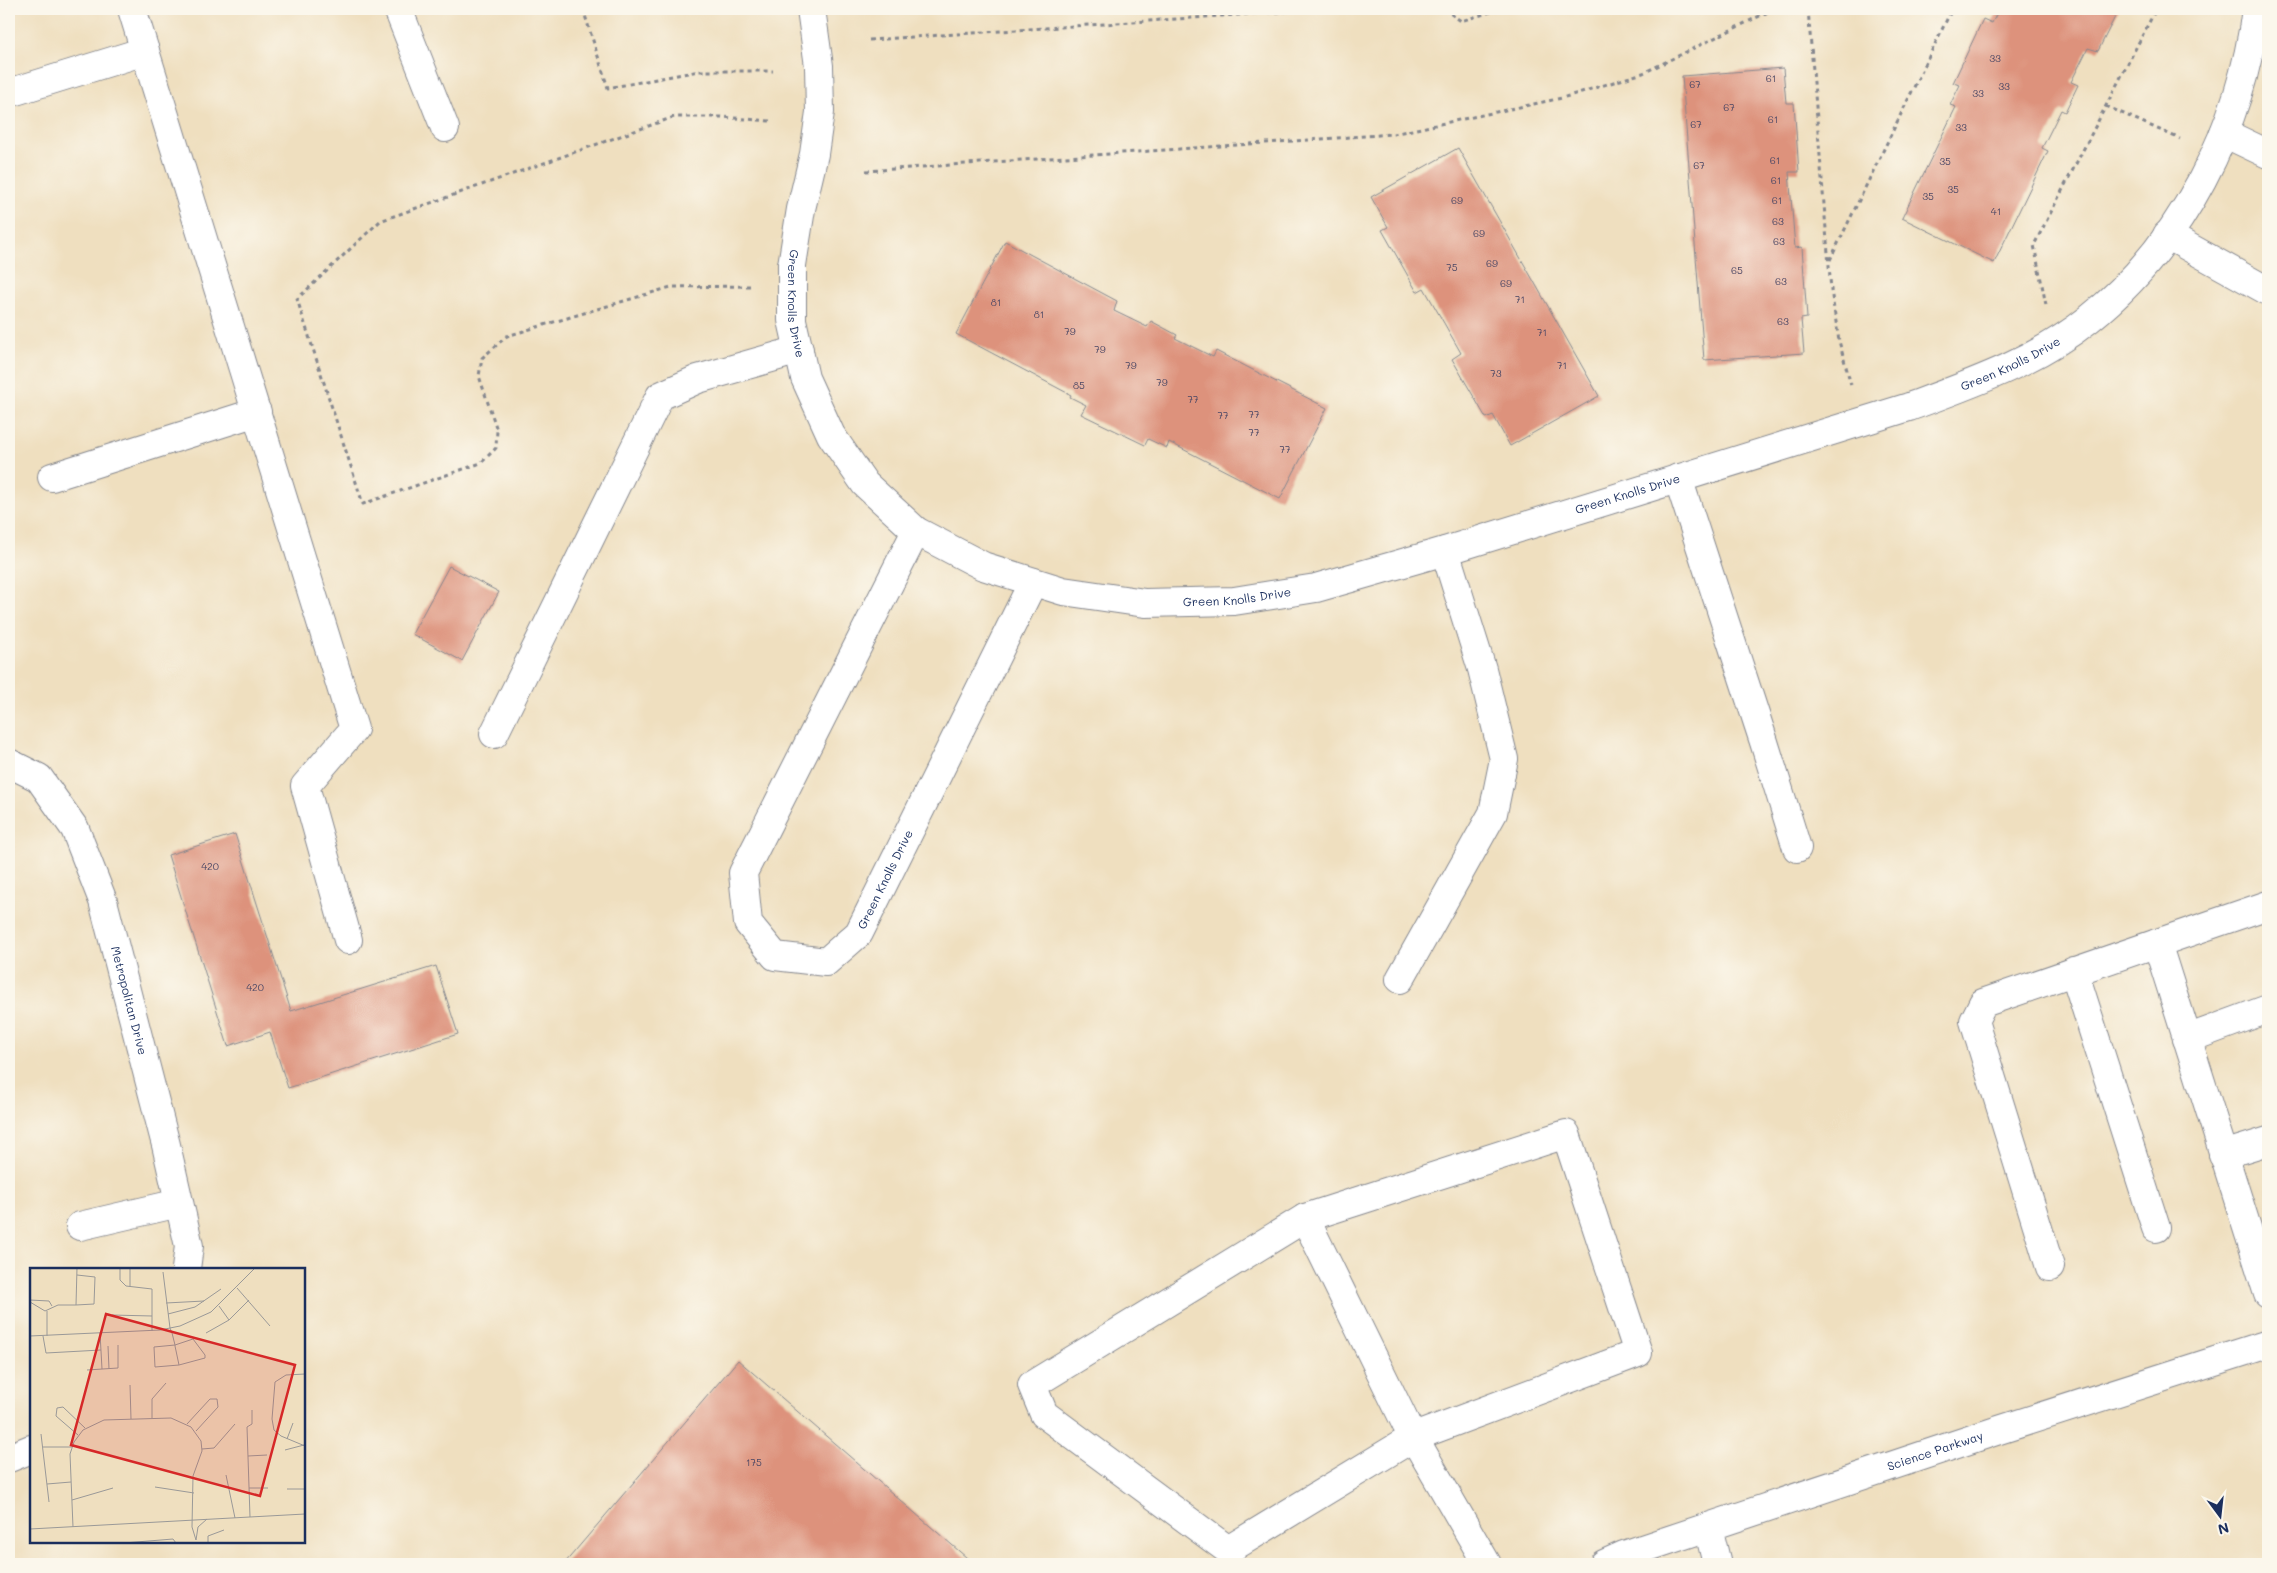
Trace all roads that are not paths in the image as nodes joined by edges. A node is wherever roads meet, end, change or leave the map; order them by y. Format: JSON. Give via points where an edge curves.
{"nodes":[{"id":1,"x":132,"y":9,"type":"edge"},
{"id":2,"x":398,"y":9,"type":"edge"},
{"id":3,"x":811,"y":9,"type":"edge"},
{"id":4,"x":2256,"y":9,"type":"edge"},
{"id":5,"x":145,"y":51,"type":"junction"},
{"id":6,"x":9,"y":93,"type":"edge"},
{"id":7,"x":445,"y":128,"type":"dead end"},
{"id":8,"x":2224,"y":133,"type":"junction"},
{"id":9,"x":2268,"y":154,"type":"edge"},
{"id":10,"x":2167,"y":235,"type":"junction"},
{"id":11,"x":2268,"y":291,"type":"edge"},
{"id":12,"x":799,"y":350,"type":"junction"},
{"id":13,"x":257,"y":412,"type":"junction"},
{"id":14,"x":52,"y":477,"type":"dead end"},
{"id":15,"x":1678,"y":478,"type":"junction"},
{"id":16,"x":916,"y":531,"type":"junction"},
{"id":17,"x":1445,"y":551,"type":"junction"},
{"id":18,"x":1033,"y":582,"type":"junction"},
{"id":19,"x":494,"y":734,"type":"dead end"},
{"id":20,"x":9,"y":763,"type":"edge"},
{"id":21,"x":1797,"y":848,"type":"dead end"},
{"id":22,"x":2268,"y":905,"type":"edge"},
{"id":23,"x":348,"y":940,"type":"dead end"},
{"id":24,"x":2157,"y":943,"type":"junction"},
{"id":25,"x":2074,"y":971,"type":"junction"},
{"id":26,"x":1400,"y":979,"type":"dead end"},
{"id":27,"x":2268,"y":1009,"type":"edge"},
{"id":28,"x":2187,"y":1039,"type":"junction"},
{"id":29,"x":2268,"y":1141,"type":"edge"},
{"id":30,"x":2223,"y":1155,"type":"junction"},
{"id":31,"x":179,"y":1204,"type":"junction"},
{"id":32,"x":1305,"y":1218,"type":"junction"},
{"id":33,"x":80,"y":1226,"type":"dead end"},
{"id":34,"x":2156,"y":1228,"type":"dead end"},
{"id":35,"x":2050,"y":1267,"type":"dead end"},
{"id":36,"x":186,"y":1268,"type":"edge"},
{"id":37,"x":2268,"y":1294,"type":"edge"},
{"id":38,"x":2268,"y":1344,"type":"edge"},
{"id":39,"x":1414,"y":1437,"type":"junction"},
{"id":40,"x":30,"y":1449,"type":"edge"},
{"id":41,"x":9,"y":1458,"type":"edge"},
{"id":42,"x":1708,"y":1527,"type":"junction"},
{"id":43,"x":1487,"y":1564,"type":"edge"},
{"id":44,"x":1604,"y":1564,"type":"edge"},
{"id":45,"x":1718,"y":1564,"type":"edge"}],
"edges":[{"from":1,"to":5,"type":"street"},
{"from":2,"to":7,"type":"street"},
{"from":3,"to":12,"type":"street","name":"Green Knolls Drive","via":[[819,66],[820,112],[792,265],[792,320]]},
{"from":4,"to":8,"type":"street","name":"Green Knolls Drive","via":[[2251,46]]},
{"from":5,"to":6,"type":"street"},
{"from":5,"to":13,"type":"street"},
{"from":8,"to":9,"type":"street"},
{"from":8,"to":10,"type":"street","name":"Green Knolls Drive","via":[[2188,206]]},
{"from":10,"to":11,"type":"street"},
{"from":10,"to":15,"type":"street","name":"Green Knolls Drive","via":[[2140,271],[2089,319],[2039,352],[1975,382],[1909,406]]},
{"from":12,"to":16,"type":"street","name":"Green Knolls Drive","via":[[806,378],[832,435],[865,484]]},
{"from":12,"to":19,"type":"street","via":[[698,379],[660,396]]},
{"from":13,"to":14,"type":"street"},
{"from":13,"to":23,"type":"street","via":[[354,729],[305,786]]},
{"from":15,"to":17,"type":"street","name":"Green Knolls Drive"},
{"from":15,"to":21,"type":"street"},
{"from":16,"to":18,"type":"street","name":"Green Knolls Drive","via":[[983,566]]},
{"from":16,"to":18,"type":"street","name":"Green Knolls Drive","via":[[743,872],[748,922],[776,956],[826,962],[859,932]]},
{"from":17,"to":18,"type":"street","name":"Green Knolls Drive","via":[[1316,588],[1234,601],[1145,603],[1063,591]]},
{"from":17,"to":26,"type":"street","via":[[1482,668],[1504,759],[1492,813]]},
{"from":20,"to":31,"type":"street","name":"Metropolitan Drive","via":[[39,778],[79,838],[103,901]]},
{"from":22,"to":24,"type":"street"},
{"from":24,"to":25,"type":"street"},
{"from":24,"to":28,"type":"street"},
{"from":25,"to":34,"type":"street"},
{"from":25,"to":35,"type":"street","via":[[1983,1003],[1974,1021]]},
{"from":27,"to":28,"type":"street"},
{"from":28,"to":30,"type":"street"},
{"from":29,"to":30,"type":"street"},
{"from":30,"to":37,"type":"street"},
{"from":31,"to":33,"type":"street"},
{"from":31,"to":36,"type":"street","name":"Metropolitan Drive","via":[[189,1246]]},
{"from":32,"to":39,"type":"street"},
{"from":32,"to":39,"type":"street","via":[[1566,1134],[1638,1353]]},
{"from":32,"to":39,"type":"street","via":[[1032,1385],[1044,1414],[1228,1550]]},
{"from":38,"to":42,"type":"street","name":"Science Parkway"},
{"from":39,"to":43,"type":"street"},
{"from":40,"to":41,"type":"street"},
{"from":42,"to":44,"type":"street","name":"Science Parkway"},
{"from":42,"to":45,"type":"street"}]}
